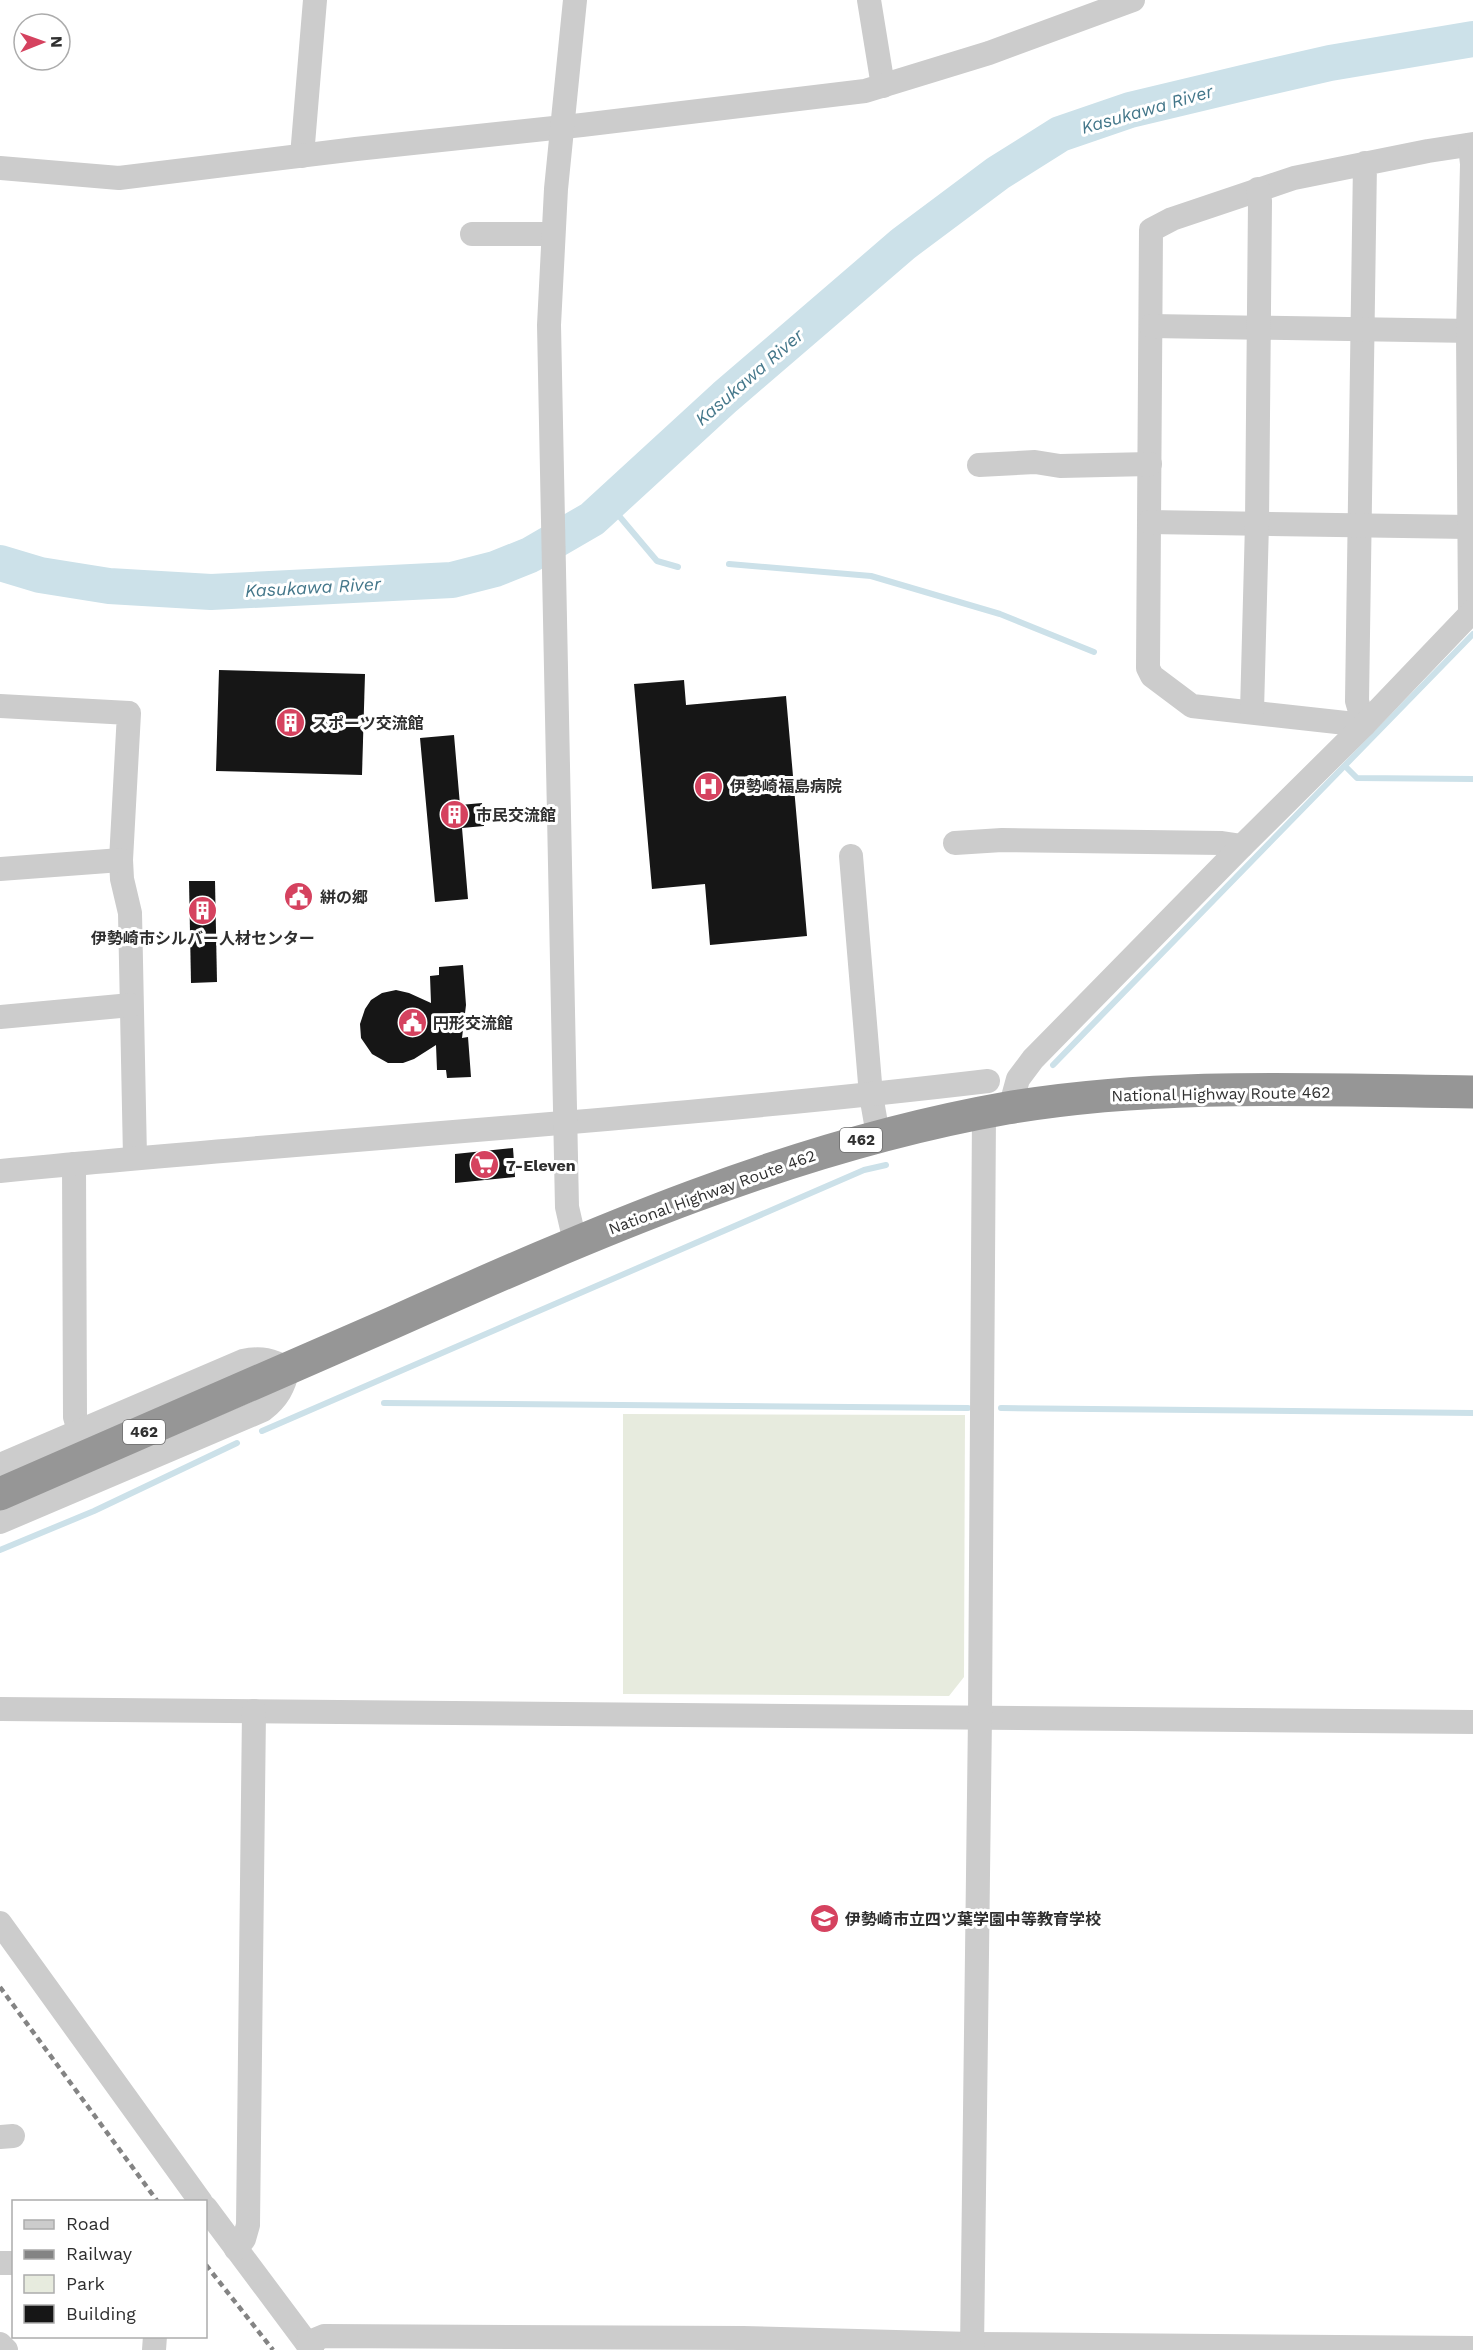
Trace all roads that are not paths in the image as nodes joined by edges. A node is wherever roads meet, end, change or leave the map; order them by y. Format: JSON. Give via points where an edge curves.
{"nodes":[{"id":1,"x":315,"y":0,"type":"edge"},
{"id":2,"x":575,"y":0,"type":"edge"},
{"id":3,"x":869,"y":0,"type":"edge"},
{"id":4,"x":1124,"y":2,"type":"edge"},
{"id":5,"x":883,"y":86,"type":"junction"},
{"id":6,"x":562,"y":127,"type":"junction"},
{"id":7,"x":1472,"y":145,"type":"edge"},
{"id":8,"x":302,"y":156,"type":"junction"},
{"id":9,"x":1365,"y":164,"type":"junction"},
{"id":10,"x":0,"y":168,"type":"edge"},
{"id":11,"x":1258,"y":189,"type":"junction"},
{"id":12,"x":472,"y":234,"type":"dead end"},
{"id":13,"x":552,"y":234,"type":"junction"},
{"id":14,"x":1151,"y":326,"type":"junction"},
{"id":15,"x":1259,"y":327,"type":"junction"},
{"id":16,"x":1363,"y":329,"type":"junction"},
{"id":17,"x":1471,"y":331,"type":"edge"},
{"id":18,"x":1471,"y":439,"type":"edge"},
{"id":19,"x":1150,"y":464,"type":"junction"},
{"id":20,"x":979,"y":465,"type":"dead end"},
{"id":21,"x":1149,"y":522,"type":"junction"},
{"id":22,"x":1257,"y":523,"type":"junction"},
{"id":23,"x":1360,"y":525,"type":"junction"},
{"id":24,"x":1470,"y":536,"type":"edge"},
{"id":25,"x":1471,"y":613,"type":"edge"},
{"id":26,"x":0,"y":706,"type":"edge"},
{"id":27,"x":1252,"y":711,"type":"junction"},
{"id":28,"x":1364,"y":725,"type":"junction"},
{"id":29,"x":955,"y":843,"type":"dead end"},
{"id":30,"x":1242,"y":846,"type":"junction"},
{"id":31,"x":851,"y":856,"type":"dead end"},
{"id":32,"x":121,"y":860,"type":"junction"},
{"id":33,"x":0,"y":869,"type":"edge"},
{"id":34,"x":131,"y":1005,"type":"junction"},
{"id":35,"x":0,"y":1017,"type":"edge"},
{"id":36,"x":988,"y":1081,"type":"dead end"},
{"id":37,"x":1473,"y":1092,"type":"edge"},
{"id":38,"x":871,"y":1095,"type":"junction"},
{"id":39,"x":997,"y":1110,"type":"junction"},
{"id":40,"x":566,"y":1123,"type":"junction"},
{"id":41,"x":878,"y":1135,"type":"junction"},
{"id":42,"x":135,"y":1157,"type":"junction"},
{"id":43,"x":74,"y":1164,"type":"junction"},
{"id":44,"x":0,"y":1171,"type":"edge"},
{"id":45,"x":575,"y":1242,"type":"junction"},
{"id":46,"x":288,"y":1369,"type":"junction"},
{"id":47,"x":79,"y":1431,"type":"junction"},
{"id":48,"x":0,"y":1465,"type":"edge"},
{"id":49,"x":0,"y":1494,"type":"edge"},
{"id":50,"x":0,"y":1522,"type":"edge"},
{"id":51,"x":0,"y":1709,"type":"edge"},
{"id":52,"x":255,"y":1712,"type":"junction"},
{"id":53,"x":980,"y":1716,"type":"junction"},
{"id":54,"x":1473,"y":1722,"type":"edge"},
{"id":55,"x":0,"y":1923,"type":"edge"},
{"id":56,"x":200,"y":2200,"type":"edge"},
{"id":57,"x":207,"y":2209,"type":"edge"},
{"id":58,"x":236,"y":2250,"type":"junction"},
{"id":59,"x":0,"y":2344,"type":"edge"},
{"id":60,"x":309,"y":2347,"type":"edge"},
{"id":61,"x":972,"y":2347,"type":"edge"},
{"id":62,"x":1473,"y":2348,"type":"edge"},
{"id":63,"x":6,"y":2350,"type":"edge"}],
"edges":[{"from":1,"to":8,"type":"street"},
{"from":2,"to":6,"type":"street"},
{"from":3,"to":5,"type":"street"},
{"from":4,"to":5,"type":"street","via":[[989,53]]},
{"from":5,"to":6,"type":"street"},
{"from":6,"to":8,"type":"street"},
{"from":6,"to":13,"type":"street"},
{"from":7,"to":9,"type":"street"},
{"from":7,"to":17,"type":"street"},
{"from":8,"to":10,"type":"street","via":[[119,178]]},
{"from":9,"to":11,"type":"street"},
{"from":9,"to":16,"type":"street"},
{"from":11,"to":14,"type":"street","via":[[1151,230]]},
{"from":11,"to":15,"type":"street"},
{"from":12,"to":13,"type":"street"},
{"from":13,"to":40,"type":"street","via":[[549,325]]},
{"from":14,"to":15,"type":"street"},
{"from":14,"to":19,"type":"street"},
{"from":15,"to":16,"type":"street"},
{"from":15,"to":22,"type":"street"},
{"from":16,"to":17,"type":"street"},
{"from":16,"to":23,"type":"street"},
{"from":17,"to":18,"type":"street"},
{"from":18,"to":24,"type":"street"},
{"from":19,"to":20,"type":"street"},
{"from":19,"to":21,"type":"street"},
{"from":21,"to":22,"type":"street"},
{"from":21,"to":27,"type":"street","via":[[1148,668],[1152,676],[1192,706]]},
{"from":22,"to":23,"type":"street"},
{"from":22,"to":27,"type":"street"},
{"from":23,"to":24,"type":"street"},
{"from":23,"to":28,"type":"street","via":[[1357,701]]},
{"from":24,"to":25,"type":"street"},
{"from":25,"to":28,"type":"street"},
{"from":26,"to":32,"type":"street","via":[[129,713]]},
{"from":27,"to":28,"type":"street"},
{"from":28,"to":30,"type":"street"},
{"from":29,"to":30,"type":"street","via":[[1002,840]]},
{"from":30,"to":39,"type":"street","via":[[1033,1059]]},
{"from":31,"to":38,"type":"street"},
{"from":32,"to":33,"type":"street"},
{"from":32,"to":34,"type":"street","via":[[130,913]]},
{"from":34,"to":35,"type":"street"},
{"from":34,"to":42,"type":"street"},
{"from":36,"to":38,"type":"street"},
{"from":37,"to":39,"type":"highway","name":"National Highway Route 462","number":"462","via":[[1165,1092]]},
{"from":38,"to":40,"type":"street"},
{"from":38,"to":41,"type":"street"},
{"from":39,"to":41,"type":"highway","name":"National Highway Route 462","number":"462"},
{"from":39,"to":53,"type":"street"},
{"from":40,"to":42,"type":"street"},
{"from":40,"to":45,"type":"street","via":[[567,1207]]},
{"from":41,"to":45,"type":"highway","name":"National Highway Route 462","number":"462","via":[[771,1168]]},
{"from":42,"to":43,"type":"street"},
{"from":43,"to":44,"type":"street"},
{"from":43,"to":47,"type":"street","via":[[75,1417]]},
{"from":45,"to":46,"type":"highway","name":"National Highway Route 462","number":"462"},
{"from":46,"to":47,"type":"street","via":[[258,1358],[243,1361]]},
{"from":46,"to":49,"type":"highway","name":"National Highway Route 462","number":"462"},
{"from":46,"to":50,"type":"street","via":[[278,1397],[263,1410]]},
{"from":47,"to":48,"type":"street"},
{"from":51,"to":52,"type":"street"},
{"from":52,"to":53,"type":"street"},
{"from":52,"to":58,"type":"street","via":[[248,2225]]},
{"from":53,"to":54,"type":"street"},
{"from":53,"to":61,"type":"street"},
{"from":55,"to":56,"type":"street"},
{"from":57,"to":58,"type":"street"},
{"from":58,"to":60,"type":"street"},
{"from":59,"to":63,"type":"street"},
{"from":60,"to":61,"type":"street","via":[[324,2336],[743,2338]]},
{"from":61,"to":62,"type":"street"}]}
